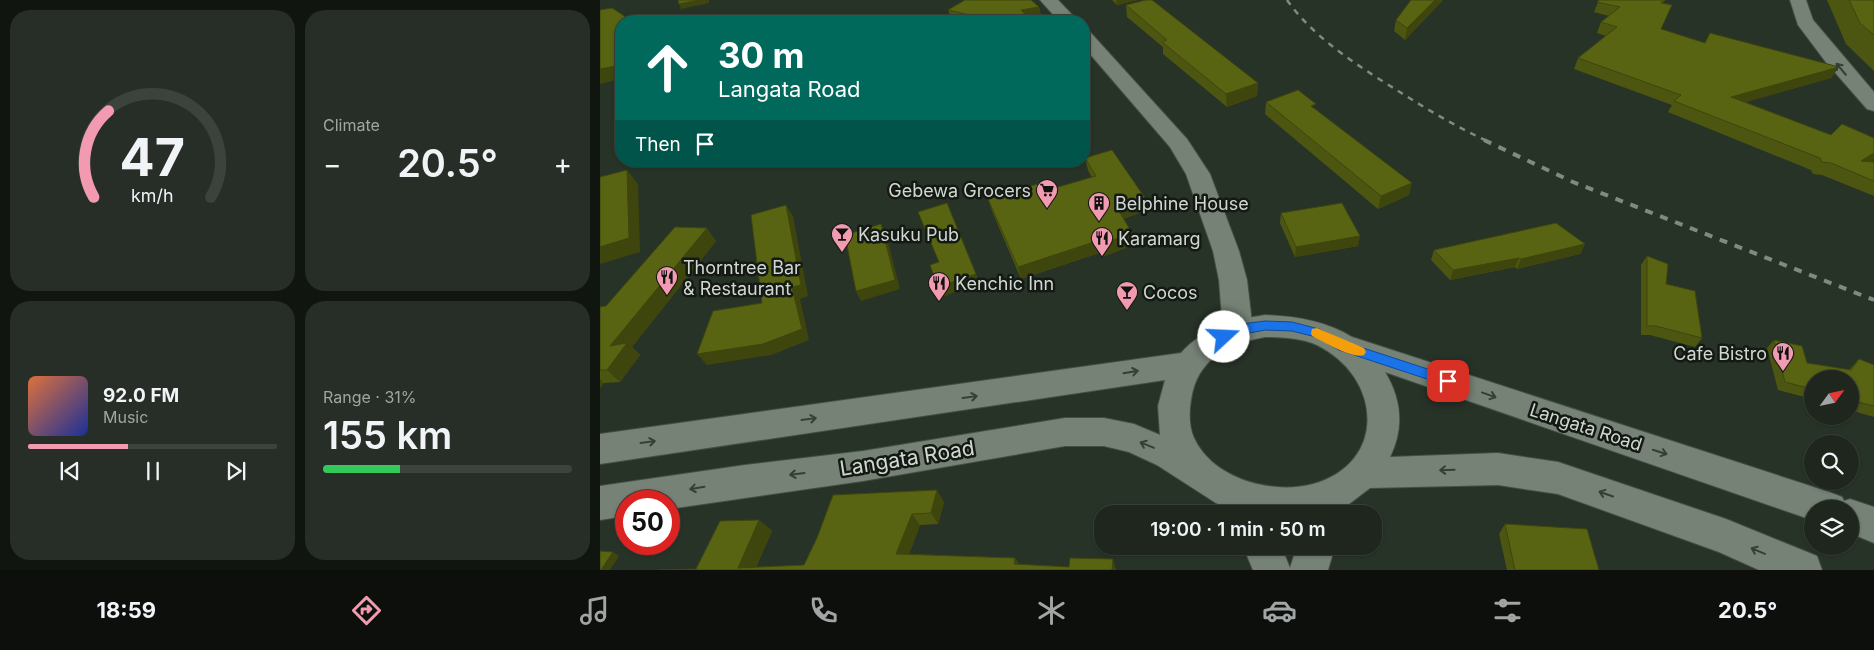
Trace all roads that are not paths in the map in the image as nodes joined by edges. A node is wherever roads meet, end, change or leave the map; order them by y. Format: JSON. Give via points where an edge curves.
{"nodes":[{"id":1,"x":1048,"y":0,"type":"edge"},
{"id":2,"x":1798,"y":0,"type":"edge"},
{"id":3,"x":1816,"y":0,"type":"edge"},
{"id":4,"x":1063,"y":15,"type":"edge"},
{"id":5,"x":1090,"y":43,"type":"edge"},
{"id":6,"x":1874,"y":82,"type":"edge"},
{"id":7,"x":1874,"y":105,"type":"edge"},
{"id":8,"x":1238,"y":330,"type":"junction"},
{"id":9,"x":1343,"y":346,"type":"junction"},
{"id":10,"x":1189,"y":364,"type":"junction"},
{"id":11,"x":600,"y":450,"type":"edge"},
{"id":12,"x":1364,"y":472,"type":"junction"},
{"id":13,"x":1227,"y":494,"type":"edge"},
{"id":14,"x":1804,"y":501,"type":"edge"},
{"id":15,"x":600,"y":503,"type":"edge"},
{"id":16,"x":1328,"y":505,"type":"edge"},
{"id":17,"x":1859,"y":519,"type":"edge"},
{"id":18,"x":1874,"y":525,"type":"edge"},
{"id":19,"x":1266,"y":555,"type":"edge"},
{"id":20,"x":1313,"y":555,"type":"edge"},
{"id":21,"x":1272,"y":570,"type":"edge"},
{"id":22,"x":1309,"y":570,"type":"edge"},
{"id":23,"x":1803,"y":570,"type":"edge"}],
"edges":[{"from":1,"to":4,"type":"main road"},
{"from":7,"to":2,"type":"main road","one_way":true,"via":[[1804,21]]},
{"from":3,"to":6,"type":"main road","via":[[1825,30]]},
{"from":5,"to":8,"type":"main road","via":[[1179,144],[1198,174],[1226,251],[1233,280]]},
{"from":8,"to":9,"type":"main road","via":[[1292,326],[1319,333]]},
{"from":8,"to":10,"type":"main road","via":[[1210,344]]},
{"from":9,"to":12,"type":"main road","name":"Langata Road","via":[[1365,366],[1380,391],[1386,419],[1380,447]]},
{"from":9,"to":14,"type":"main road","name":"Langata Road","one_way":true},
{"from":11,"to":10,"type":"main road","one_way":true},
{"from":10,"to":13,"type":"main road","via":[[1176,390],[1173,420],[1183,450]]},
{"from":12,"to":16,"type":"main road","name":"Langata Road"},
{"from":23,"to":12,"type":"main road","one_way":true,"via":[[1726,537],[1558,478],[1498,469]]},
{"from":13,"to":15,"type":"main road","name":"Langata Road","one_way":true,"via":[[1169,454],[1134,440],[1104,432],[1065,432],[863,466]]},
{"from":13,"to":16,"type":"main road","name":"Langata Road","via":[[1264,503]]},
{"from":17,"to":18,"type":"main road"},
{"from":19,"to":21,"type":"main road"},
{"from":20,"to":22,"type":"main road"}]}
